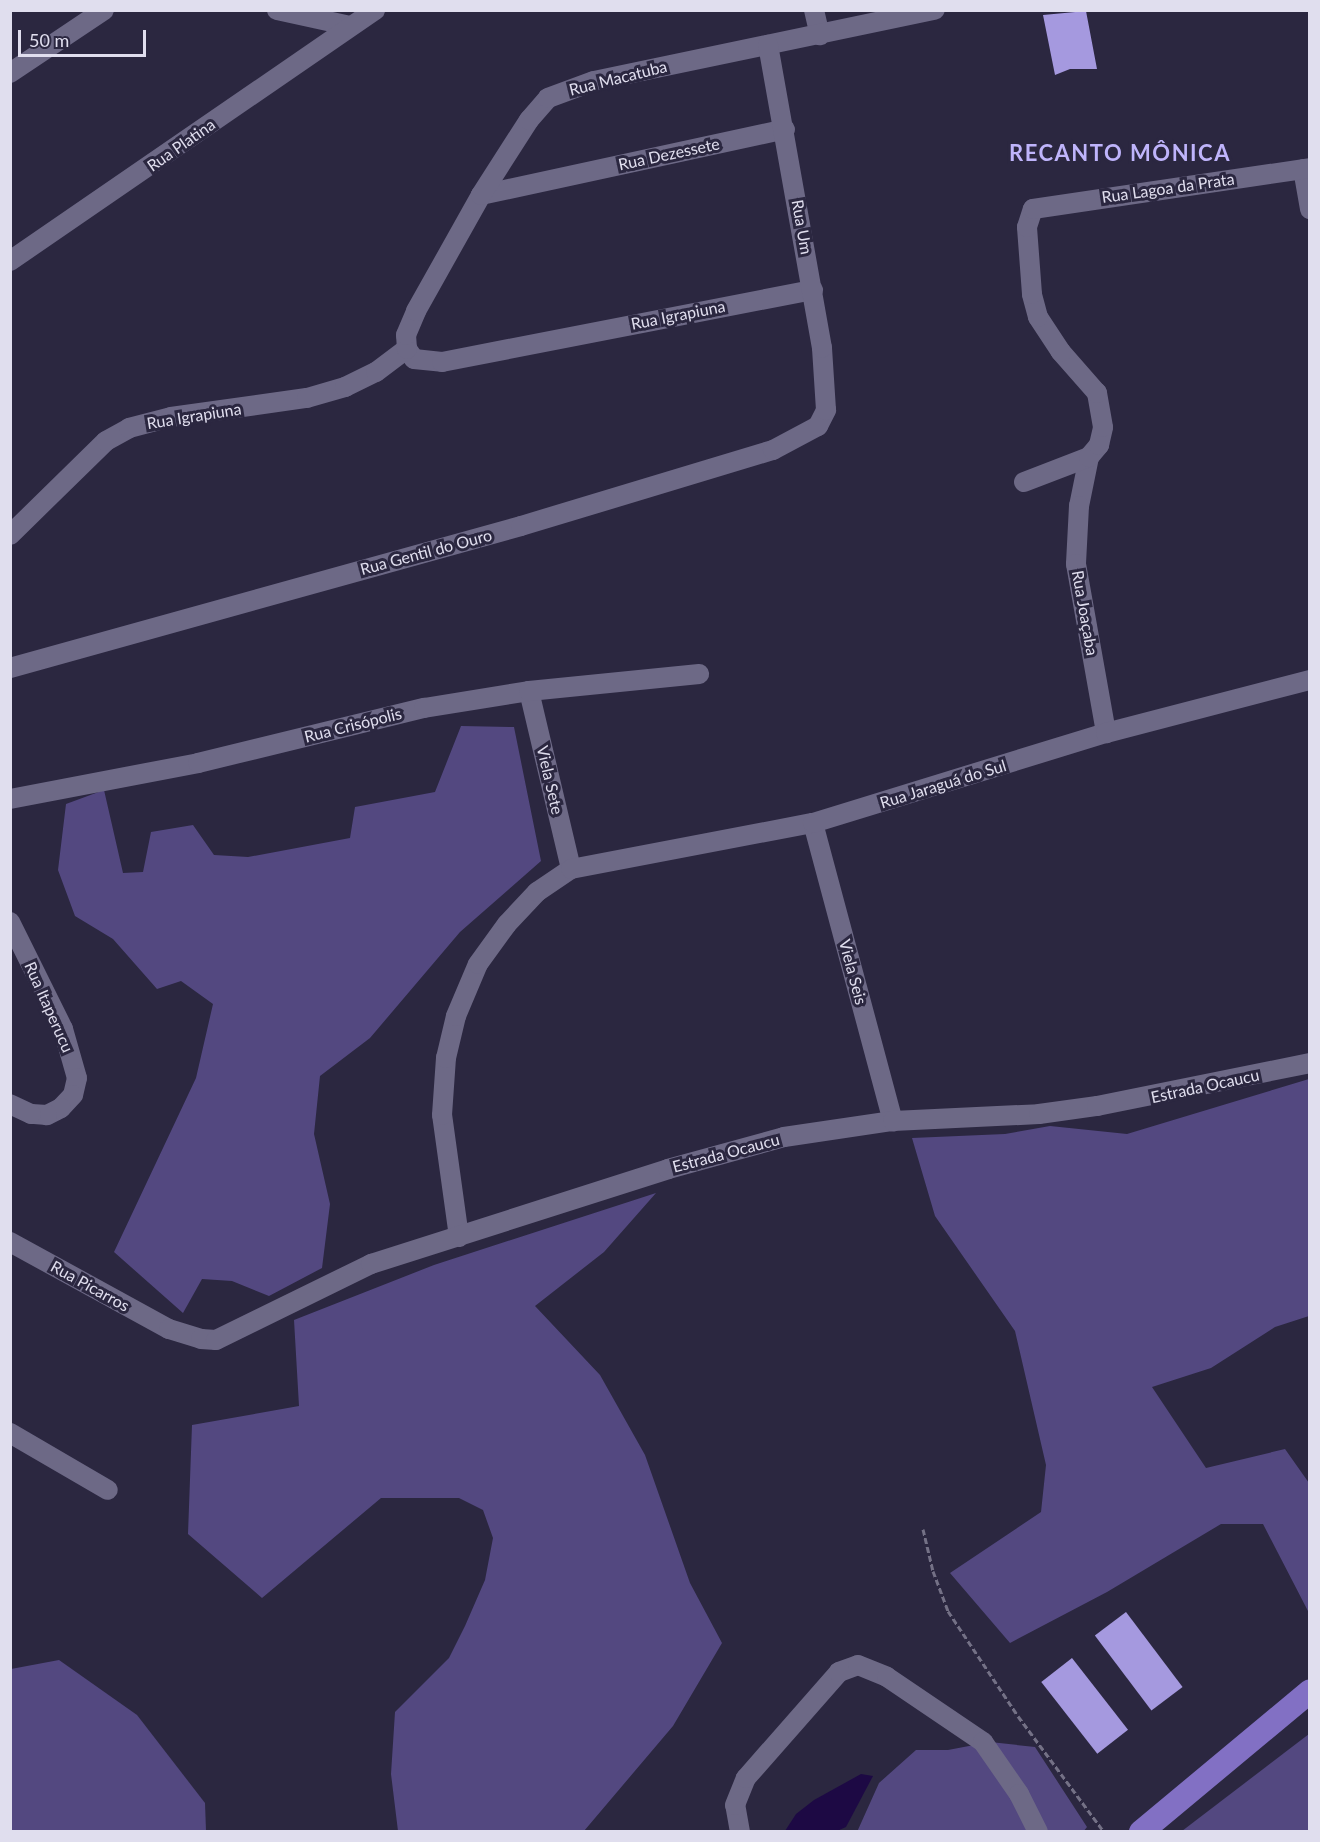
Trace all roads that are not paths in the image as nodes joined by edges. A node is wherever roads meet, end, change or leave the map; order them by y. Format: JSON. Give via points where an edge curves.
{"nodes":[{"id":1,"x":104,"y":10,"type":"edge"},
{"id":2,"x":375,"y":10,"type":"edge"},
{"id":3,"x":814,"y":10,"type":"edge"},
{"id":4,"x":935,"y":10,"type":"edge"},
{"id":5,"x":284,"y":12,"type":"edge"},
{"id":6,"x":350,"y":26,"type":"junction"},
{"id":7,"x":820,"y":35,"type":"junction"},
{"id":8,"x":768,"y":45,"type":"junction"},
{"id":9,"x":10,"y":73,"type":"edge"},
{"id":10,"x":785,"y":129,"type":"junction"},
{"id":11,"x":1306,"y":169,"type":"edge"},
{"id":12,"x":481,"y":195,"type":"junction"},
{"id":13,"x":1310,"y":209,"type":"edge"},
{"id":14,"x":1029,"y":214,"type":"joint"},
{"id":15,"x":10,"y":261,"type":"edge"},
{"id":16,"x":813,"y":290,"type":"junction"},
{"id":17,"x":406,"y":349,"type":"junction"},
{"id":18,"x":826,"y":410,"type":"joint"},
{"id":19,"x":1089,"y":457,"type":"junction"},
{"id":20,"x":1024,"y":482,"type":"dead end"},
{"id":21,"x":10,"y":535,"type":"edge"},
{"id":22,"x":10,"y":668,"type":"edge"},
{"id":23,"x":699,"y":674,"type":"dead end"},
{"id":24,"x":1310,"y":680,"type":"edge"},
{"id":25,"x":529,"y":691,"type":"junction"},
{"id":26,"x":1106,"y":733,"type":"junction"},
{"id":27,"x":10,"y":799,"type":"edge"},
{"id":28,"x":813,"y":823,"type":"junction"},
{"id":29,"x":571,"y":870,"type":"junction"},
{"id":30,"x":10,"y":922,"type":"edge"},
{"id":31,"x":1310,"y":1063,"type":"edge"},
{"id":32,"x":10,"y":1104,"type":"edge"},
{"id":33,"x":893,"y":1121,"type":"junction"},
{"id":34,"x":459,"y":1237,"type":"junction"},
{"id":35,"x":10,"y":1242,"type":"edge"},
{"id":36,"x":169,"y":1329,"type":"joint"},
{"id":37,"x":10,"y":1433,"type":"edge"},
{"id":38,"x":108,"y":1490,"type":"dead end"},
{"id":39,"x":1310,"y":1691,"type":"edge"},
{"id":40,"x":740,"y":1832,"type":"edge"},
{"id":41,"x":1038,"y":1832,"type":"edge"},
{"id":42,"x":1141,"y":1832,"type":"edge"}],
"edges":[{"from":1,"to":9,"type":"street"},
{"from":2,"to":6,"type":"street","name":"Rua Platina"},
{"from":3,"to":7,"type":"street"},
{"from":4,"to":7,"type":"street","name":"Rua Macatuba"},
{"from":5,"to":6,"type":"street"},
{"from":6,"to":15,"type":"street","name":"Rua Platina"},
{"from":7,"to":8,"type":"street","name":"Rua Macatuba"},
{"from":8,"to":10,"type":"street","name":"Rua Um"},
{"from":8,"to":12,"type":"street","name":"Rua Macatuba","via":[[573,86],[548,98],[529,120]]},
{"from":10,"to":12,"type":"street","name":"Rua Dezessete"},
{"from":10,"to":16,"type":"street","name":"Rua Um"},
{"from":11,"to":13,"type":"street"},
{"from":11,"to":14,"type":"street","name":"Rua Lagoa da Prata","via":[[1039,206]]},
{"from":12,"to":17,"type":"street","name":"Rua Macatuba","via":[[416,311],[406,335]]},
{"from":14,"to":19,"type":"street","name":"Rua Joaçaba","via":[[1032,294],[1038,317],[1061,352],[1098,393],[1103,409],[1099,445]]},
{"from":16,"to":17,"type":"street","name":"Rua Igrapiuna","via":[[442,362],[414,359]]},
{"from":16,"to":18,"type":"street","name":"Rua Um"},
{"from":17,"to":21,"type":"street","name":"Rua Igrapiuna","via":[[376,372],[316,395],[171,417],[129,428],[106,441]]},
{"from":18,"to":22,"type":"street","name":"Rua Gentil do Ouro","via":[[818,426],[773,450],[521,526]]},
{"from":19,"to":20,"type":"street"},
{"from":19,"to":26,"type":"street","name":"Rua Joaçaba","via":[[1079,506],[1076,564]]},
{"from":23,"to":25,"type":"street","name":"Rua Crisópolis"},
{"from":24,"to":26,"type":"street","name":"Rua Jaraguá do Sul"},
{"from":25,"to":27,"type":"street","name":"Rua Crisópolis","via":[[424,708],[198,763]]},
{"from":25,"to":29,"type":"street","name":"Viela Sete"},
{"from":26,"to":28,"type":"street","name":"Rua Jaraguá do Sul"},
{"from":28,"to":29,"type":"street","name":"Rua Jaraguá do Sul"},
{"from":28,"to":33,"type":"street","name":"Viela Seis"},
{"from":29,"to":34,"type":"street","via":[[537,892],[507,924],[478,964],[456,1017],[446,1058],[442,1115]]},
{"from":30,"to":32,"type":"street","name":"Rua Itaperucu","via":[[63,1029],[77,1078],[73,1095],[47,1115],[31,1114]]},
{"from":31,"to":33,"type":"street","name":"Estrada Ocaucu","via":[[1097,1106],[1039,1114]]},
{"from":33,"to":34,"type":"street","name":"Estrada Ocaucu","via":[[784,1137],[668,1169]]},
{"from":34,"to":36,"type":"street","name":"Estrada Ocaucu","via":[[371,1264],[216,1340]]},
{"from":35,"to":36,"type":"street","name":"Rua Picarros"},
{"from":37,"to":38,"type":"street"},
{"from":39,"to":42,"type":"main road"},
{"from":40,"to":41,"type":"street","via":[[735,1805],[746,1778],[839,1672],[858,1665],[887,1677],[983,1742],[1020,1794]]}]}
